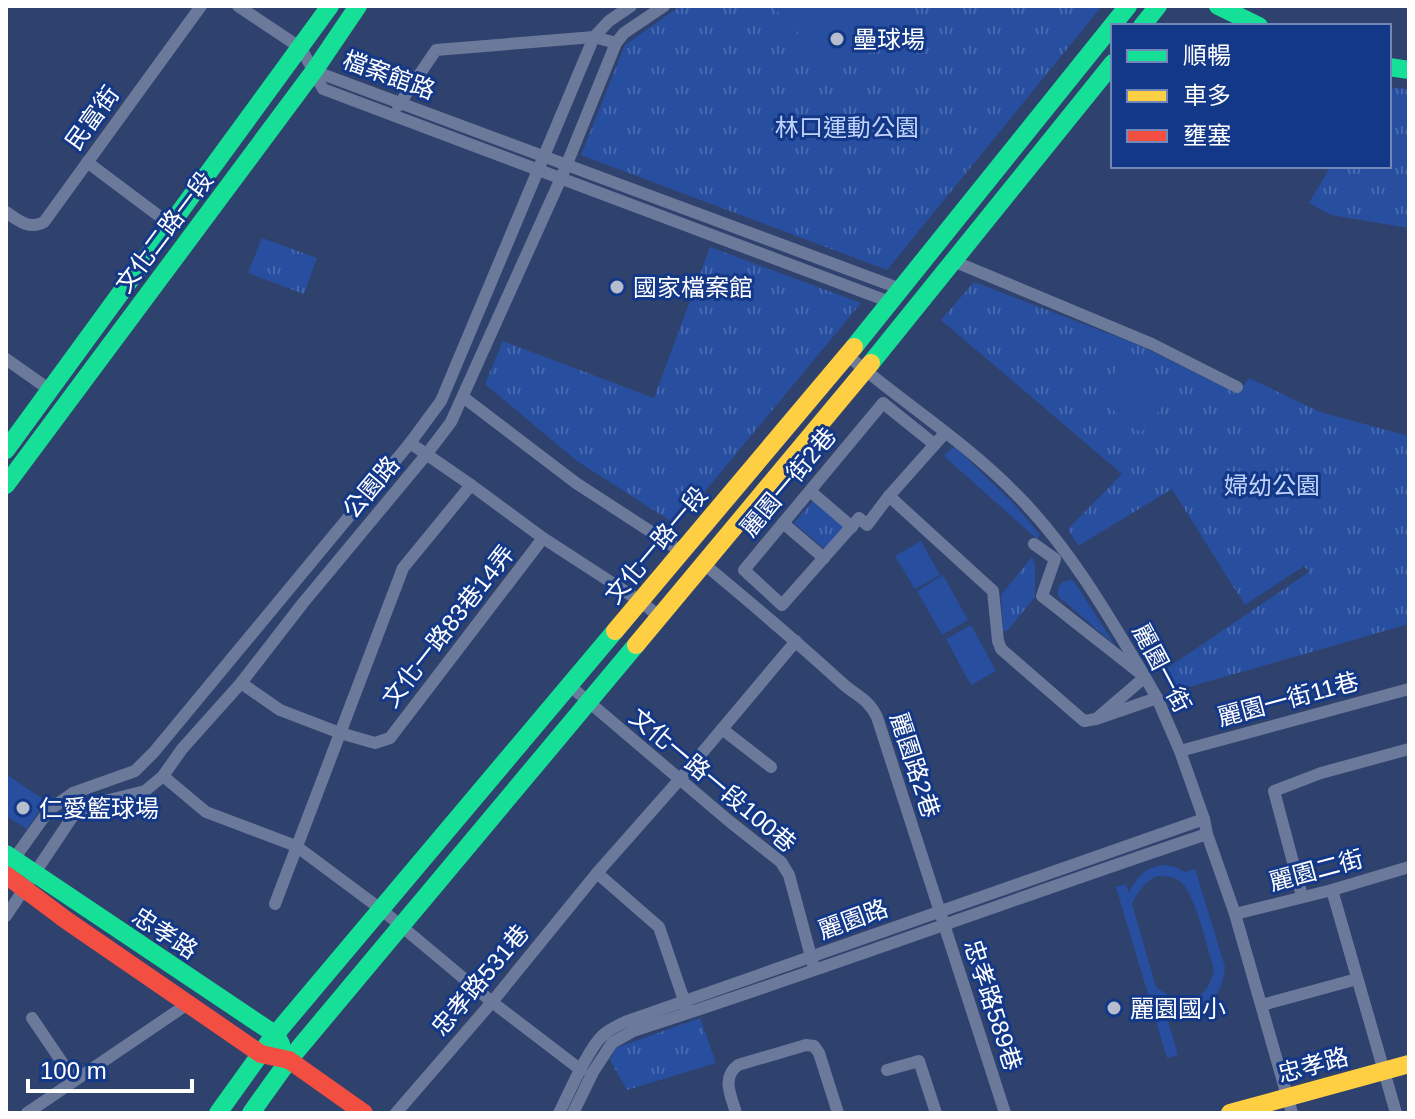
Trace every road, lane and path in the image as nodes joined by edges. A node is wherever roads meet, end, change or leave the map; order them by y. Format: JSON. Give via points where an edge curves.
{"nodes":[{"id":1,"x":201,"y":6,"type":"edge"},
{"id":2,"x":238,"y":6,"type":"edge"},
{"id":3,"x":330,"y":6,"type":"edge"},
{"id":4,"x":358,"y":6,"type":"edge"},
{"id":5,"x":631,"y":6,"type":"edge"},
{"id":6,"x":664,"y":6,"type":"edge"},
{"id":7,"x":1128,"y":6,"type":"edge"},
{"id":8,"x":1158,"y":6,"type":"edge"},
{"id":9,"x":1218,"y":6,"type":"edge"},
{"id":10,"x":1114,"y":24,"type":"edge"},
{"id":11,"x":1144,"y":24,"type":"edge"},
{"id":12,"x":1255,"y":24,"type":"edge"},
{"id":13,"x":1111,"y":27,"type":"edge"},
{"id":14,"x":594,"y":37,"type":"junction"},
{"id":15,"x":616,"y":43,"type":"junction"},
{"id":16,"x":301,"y":48,"type":"junction"},
{"id":17,"x":1111,"y":65,"type":"edge"},
{"id":18,"x":314,"y":71,"type":"junction"},
{"id":19,"x":400,"y":102,"type":"junction"},
{"id":20,"x":392,"y":115,"type":"junction"},
{"id":21,"x":543,"y":155,"type":"junction"},
{"id":22,"x":87,"y":162,"type":"junction"},
{"id":23,"x":567,"y":164,"type":"junction"},
{"id":24,"x":537,"y":170,"type":"junction"},
{"id":25,"x":561,"y":179,"type":"junction"},
{"id":26,"x":6,"y":212,"type":"edge"},
{"id":27,"x":171,"y":225,"type":"junction"},
{"id":28,"x":953,"y":261,"type":"junction"},
{"id":29,"x":896,"y":295,"type":"junction"},
{"id":30,"x":847,"y":355,"type":"junction"},
{"id":31,"x":6,"y":359,"type":"edge"},
{"id":32,"x":865,"y":371,"type":"junction"},
{"id":33,"x":1237,"y":387,"type":"dead end"},
{"id":34,"x":50,"y":390,"type":"junction"},
{"id":35,"x":463,"y":397,"type":"junction"},
{"id":36,"x":441,"y":401,"type":"junction"},
{"id":37,"x":457,"y":412,"type":"junction"},
{"id":38,"x":945,"y":433,"type":"junction"},
{"id":39,"x":410,"y":443,"type":"junction"},
{"id":40,"x":934,"y":444,"type":"junction"},
{"id":41,"x":6,"y":450,"type":"edge"},
{"id":42,"x":426,"y":455,"type":"junction"},
{"id":43,"x":6,"y":485,"type":"edge"},
{"id":44,"x":471,"y":485,"type":"junction"},
{"id":45,"x":810,"y":491,"type":"junction"},
{"id":46,"x":889,"y":496,"type":"junction"},
{"id":47,"x":783,"y":523,"type":"junction"},
{"id":48,"x":852,"y":527,"type":"junction"},
{"id":49,"x":543,"y":538,"type":"junction"},
{"id":50,"x":1034,"y":544,"type":"dead end"},
{"id":51,"x":682,"y":552,"type":"junction"},
{"id":52,"x":824,"y":558,"type":"junction"},
{"id":53,"x":704,"y":564,"type":"junction"},
{"id":54,"x":283,"y":598,"type":"junction"},
{"id":55,"x":640,"y":601,"type":"junction"},
{"id":56,"x":299,"y":609,"type":"junction"},
{"id":57,"x":660,"y":617,"type":"junction"},
{"id":58,"x":796,"y":641,"type":"junction"},
{"id":59,"x":1145,"y":677,"type":"junction"},
{"id":60,"x":241,"y":683,"type":"junction"},
{"id":61,"x":570,"y":686,"type":"junction"},
{"id":62,"x":1409,"y":689,"type":"edge"},
{"id":63,"x":1157,"y":698,"type":"junction"},
{"id":64,"x":588,"y":703,"type":"junction"},
{"id":65,"x":1096,"y":719,"type":"junction"},
{"id":66,"x":722,"y":729,"type":"junction"},
{"id":67,"x":340,"y":733,"type":"junction"},
{"id":68,"x":1409,"y":749,"type":"edge"},
{"id":69,"x":156,"y":750,"type":"junction"},
{"id":70,"x":1180,"y":751,"type":"junction"},
{"id":71,"x":172,"y":763,"type":"junction"},
{"id":72,"x":771,"y":767,"type":"dead end"},
{"id":73,"x":163,"y":776,"type":"junction"},
{"id":74,"x":680,"y":779,"type":"junction"},
{"id":75,"x":57,"y":804,"type":"junction"},
{"id":76,"x":73,"y":816,"type":"junction"},
{"id":77,"x":1204,"y":819,"type":"junction"},
{"id":78,"x":1207,"y":834,"type":"junction"},
{"id":79,"x":296,"y":846,"type":"junction"},
{"id":80,"x":8,"y":865,"type":"edge"},
{"id":81,"x":1409,"y":867,"type":"edge"},
{"id":82,"x":597,"y":873,"type":"junction"},
{"id":83,"x":29,"y":880,"type":"junction"},
{"id":84,"x":1332,"y":890,"type":"junction"},
{"id":85,"x":1302,"y":896,"type":"junction"},
{"id":86,"x":275,"y":904,"type":"dead end"},
{"id":87,"x":382,"y":910,"type":"junction"},
{"id":88,"x":939,"y":911,"type":"junction"},
{"id":89,"x":7,"y":912,"type":"edge"},
{"id":90,"x":1235,"y":914,"type":"junction"},
{"id":91,"x":945,"y":925,"type":"junction"},
{"id":92,"x":401,"y":927,"type":"junction"},
{"id":93,"x":811,"y":957,"type":"junction"},
{"id":94,"x":815,"y":971,"type":"junction"},
{"id":95,"x":1357,"y":979,"type":"junction"},
{"id":96,"x":492,"y":1002,"type":"junction"},
{"id":97,"x":189,"y":1003,"type":"junction"},
{"id":98,"x":1262,"y":1005,"type":"junction"},
{"id":99,"x":687,"y":1007,"type":"junction"},
{"id":100,"x":32,"y":1018,"type":"dead end"},
{"id":101,"x":276,"y":1035,"type":"junction"},
{"id":102,"x":261,"y":1054,"type":"junction"},
{"id":103,"x":289,"y":1060,"type":"junction"},
{"id":104,"x":1409,"y":1064,"type":"edge"},
{"id":105,"x":581,"y":1070,"type":"junction"},
{"id":106,"x":887,"y":1070,"type":"dead end"},
{"id":107,"x":1385,"y":1071,"type":"junction"},
{"id":108,"x":74,"y":1080,"type":"junction"},
{"id":109,"x":1289,"y":1105,"type":"edge"},
{"id":110,"x":27,"y":1113,"type":"edge"},
{"id":111,"x":218,"y":1113,"type":"edge"},
{"id":112,"x":251,"y":1113,"type":"edge"},
{"id":113,"x":364,"y":1113,"type":"edge"},
{"id":114,"x":396,"y":1113,"type":"edge"},
{"id":115,"x":559,"y":1113,"type":"edge"},
{"id":116,"x":573,"y":1113,"type":"edge"},
{"id":117,"x":736,"y":1113,"type":"edge"},
{"id":118,"x":838,"y":1113,"type":"edge"},
{"id":119,"x":936,"y":1113,"type":"edge"},
{"id":120,"x":1005,"y":1113,"type":"edge"},
{"id":121,"x":1230,"y":1113,"type":"edge"},
{"id":122,"x":1396,"y":1113,"type":"edge"}],
"edges":[{"from":1,"to":22,"type":"street","name":"民富街"},
{"from":2,"to":16,"type":"street"},
{"from":3,"to":16,"type":"main road","name":"文化二路一段"},
{"from":4,"to":18,"type":"main road","name":"文化二路一段"},
{"from":5,"to":14,"type":"street","name":"公園路"},
{"from":6,"to":15,"type":"street","name":"公園路"},
{"from":7,"to":10,"type":"main road","name":"文化一路一段"},
{"from":8,"to":11,"type":"main road"},
{"from":9,"to":12,"type":"main road"},
{"from":13,"to":29,"type":"main road","name":"文化一路一段"},
{"from":14,"to":15,"type":"street"},
{"from":14,"to":19,"type":"street","via":[[436,50]]},
{"from":14,"to":21,"type":"street","name":"公園路"},
{"from":15,"to":23,"type":"street","name":"公園路"},
{"from":16,"to":18,"type":"street"},
{"from":16,"to":27,"type":"main road","name":"文化二路一段"},
{"from":17,"to":28,"type":"main road","name":"文化一路一段"},
{"from":18,"to":19,"type":"street","name":"檔案館路"},
{"from":18,"to":20,"type":"street","name":"檔案館路","via":[[323,89]]},
{"from":18,"to":43,"type":"main road","name":"文化二路一段"},
{"from":19,"to":20,"type":"street"},
{"from":19,"to":21,"type":"street","name":"檔案館路"},
{"from":20,"to":24,"type":"street","name":"檔案館路"},
{"from":21,"to":23,"type":"street","name":"檔案館路"},
{"from":21,"to":24,"type":"street","name":"公園路"},
{"from":22,"to":26,"type":"street","name":"民富街","via":[[44,222],[28,225]]},
{"from":22,"to":27,"type":"street"},
{"from":23,"to":25,"type":"street","name":"公園路"},
{"from":23,"to":29,"type":"street","name":"檔案館路"},
{"from":24,"to":25,"type":"street","name":"檔案館路"},
{"from":24,"to":36,"type":"street","name":"公園路"},
{"from":25,"to":29,"type":"street","name":"檔案館路"},
{"from":25,"to":35,"type":"street","name":"公園路"},
{"from":27,"to":34,"type":"main road","name":"文化二路一段"},
{"from":28,"to":32,"type":"main road","name":"文化一路一段"},
{"from":28,"to":33,"type":"street","via":[[1152,344]]},
{"from":29,"to":30,"type":"main road","name":"文化一路一段"},
{"from":30,"to":32,"type":"street","name":"麗園一街"},
{"from":30,"to":51,"type":"main road","name":"文化一路一段"},
{"from":31,"to":34,"type":"street"},
{"from":32,"to":38,"type":"street","name":"麗園一街"},
{"from":32,"to":53,"type":"main road","name":"文化一路一段"},
{"from":34,"to":41,"type":"main road","name":"文化二路一段"},
{"from":35,"to":37,"type":"street","name":"公園路"},
{"from":35,"to":51,"type":"street","via":[[576,483]]},
{"from":36,"to":37,"type":"street"},
{"from":36,"to":39,"type":"street","name":"公園路"},
{"from":37,"to":42,"type":"street","name":"公園路"},
{"from":38,"to":40,"type":"street","name":"麗園一街2巷"},
{"from":38,"to":59,"type":"street","name":"麗園一街","via":[[1017,495],[1064,548]]},
{"from":39,"to":42,"type":"street"},
{"from":39,"to":54,"type":"street","name":"公園路"},
{"from":40,"to":45,"type":"street","name":"麗園一街2巷","via":[[883,403]]},
{"from":40,"to":46,"type":"street","name":"麗園一街2巷"},
{"from":42,"to":44,"type":"street"},
{"from":42,"to":56,"type":"street","name":"公園路"},
{"from":44,"to":49,"type":"street"},
{"from":44,"to":67,"type":"street","name":"文化一路83巷14弄","via":[[403,568]]},
{"from":45,"to":47,"type":"street","name":"麗園一街2巷"},
{"from":45,"to":48,"type":"street"},
{"from":46,"to":48,"type":"street","name":"麗園一街2巷","via":[[867,525],[859,518]]},
{"from":46,"to":65,"type":"street","via":[[993,591],[1001,649],[1084,721]]},
{"from":47,"to":52,"type":"street"},
{"from":47,"to":52,"type":"street","name":"麗園一街2巷","via":[[744,570],[782,605]]},
{"from":48,"to":52,"type":"street","name":"麗園一街2巷"},
{"from":49,"to":55,"type":"street"},
{"from":49,"to":67,"type":"street","name":"文化一路83巷14弄","via":[[390,738],[375,743]]},
{"from":50,"to":59,"type":"street","via":[[1055,559],[1042,596]]},
{"from":51,"to":55,"type":"main road","name":"文化一路一段"},
{"from":53,"to":57,"type":"main road","name":"文化一路一段"},
{"from":53,"to":58,"type":"street","name":"麗園路2巷"},
{"from":54,"to":56,"type":"street"},
{"from":54,"to":69,"type":"street","name":"公園路"},
{"from":55,"to":57,"type":"street"},
{"from":55,"to":61,"type":"main road","name":"文化一路一段"},
{"from":56,"to":60,"type":"street","name":"公園路"},
{"from":57,"to":64,"type":"main road","name":"文化一路一段"},
{"from":58,"to":66,"type":"street","name":"忠孝路531巷"},
{"from":58,"to":88,"type":"street","name":"麗園路2巷","via":[[871,705]]},
{"from":59,"to":63,"type":"street","name":"麗園一街"},
{"from":59,"to":65,"type":"street"},
{"from":60,"to":67,"type":"street","via":[[280,710]]},
{"from":60,"to":71,"type":"street","name":"公園路"},
{"from":61,"to":64,"type":"street","name":"文化一路一段100巷"},
{"from":61,"to":87,"type":"main road","name":"文化一路一段"},
{"from":62,"to":70,"type":"street","name":"麗園一街11巷"},
{"from":63,"to":65,"type":"street"},
{"from":63,"to":70,"type":"street","name":"麗園一街"},
{"from":64,"to":74,"type":"street","name":"文化一路一段100巷"},
{"from":64,"to":92,"type":"main road","name":"文化一路一段"},
{"from":66,"to":72,"type":"street"},
{"from":66,"to":74,"type":"street","name":"忠孝路531巷"},
{"from":67,"to":79,"type":"street","name":"文化一路83巷14弄"},
{"from":68,"to":85,"type":"street","via":[[1274,791]]},
{"from":69,"to":71,"type":"street"},
{"from":69,"to":75,"type":"street","name":"公園路","via":[[135,771]]},
{"from":70,"to":77,"type":"street","name":"麗園一街"},
{"from":71,"to":73,"type":"street","name":"公園路"},
{"from":73,"to":76,"type":"street","name":"公園路","via":[[145,791],[97,803]]},
{"from":73,"to":79,"type":"street","via":[[206,812]]},
{"from":74,"to":82,"type":"street","name":"忠孝路531巷"},
{"from":74,"to":93,"type":"street","name":"文化一路一段100巷","via":[[781,862]]},
{"from":75,"to":76,"type":"street"},
{"from":75,"to":80,"type":"street","name":"公園路"},
{"from":76,"to":83,"type":"street"},
{"from":77,"to":78,"type":"street","name":"麗園一街"},
{"from":77,"to":88,"type":"street","name":"麗園路"},
{"from":78,"to":90,"type":"street","name":"麗園一街"},
{"from":78,"to":91,"type":"street","name":"麗園路"},
{"from":79,"to":86,"type":"street","name":"文化一路83巷14弄"},
{"from":79,"to":87,"type":"street"},
{"from":80,"to":83,"type":"main road","name":"忠孝路"},
{"from":81,"to":84,"type":"street","name":"麗園二街"},
{"from":82,"to":96,"type":"street","name":"忠孝路531巷"},
{"from":82,"to":99,"type":"street","via":[[659,927]]},
{"from":83,"to":89,"type":"street"},
{"from":83,"to":97,"type":"main road","name":"忠孝路","via":[[66,920]]},
{"from":83,"to":101,"type":"main road","name":"忠孝路","via":[[120,932]]},
{"from":84,"to":85,"type":"street","name":"麗園二街"},
{"from":84,"to":95,"type":"street"},
{"from":85,"to":90,"type":"street","name":"麗園二街"},
{"from":87,"to":92,"type":"street"},
{"from":87,"to":101,"type":"main road","name":"文化一路一段"},
{"from":88,"to":91,"type":"street","name":"忠孝路589巷"},
{"from":88,"to":93,"type":"street","name":"麗園路"},
{"from":90,"to":98,"type":"street","name":"麗園一街"},
{"from":91,"to":94,"type":"street","name":"麗園路"},
{"from":91,"to":120,"type":"street","name":"忠孝路589巷"},
{"from":92,"to":96,"type":"street"},
{"from":92,"to":103,"type":"main road","name":"文化一路一段"},
{"from":93,"to":94,"type":"street","name":"文化一路一段100巷"},
{"from":93,"to":99,"type":"street","name":"麗園路"},
{"from":94,"to":99,"type":"street","name":"麗園路"},
{"from":95,"to":98,"type":"street"},
{"from":95,"to":107,"type":"street"},
{"from":96,"to":105,"type":"street"},
{"from":96,"to":114,"type":"street","name":"忠孝路531巷"},
{"from":97,"to":102,"type":"main road","name":"忠孝路"},
{"from":97,"to":108,"type":"street"},
{"from":98,"to":109,"type":"street","name":"麗園一街"},
{"from":99,"to":105,"type":"street","name":"麗園路","via":[[613,1027]]},
{"from":99,"to":116,"type":"street","name":"麗園路","via":[[612,1043]]},
{"from":100,"to":108,"type":"street"},
{"from":101,"to":102,"type":"main road","name":"文化一路一段"},
{"from":101,"to":103,"type":"main road","name":"忠孝路"},
{"from":102,"to":103,"type":"main road","name":"忠孝路"},
{"from":102,"to":111,"type":"main road","name":"文化一路一段"},
{"from":103,"to":112,"type":"main road","name":"文化一路一段"},
{"from":103,"to":113,"type":"main road","name":"忠孝路"},
{"from":104,"to":107,"type":"main road","name":"忠孝路"},
{"from":105,"to":115,"type":"street","name":"麗園路"},
{"from":106,"to":119,"type":"street","via":[[919,1061]]},
{"from":107,"to":109,"type":"main road","name":"忠孝路"},
{"from":107,"to":122,"type":"street"},
{"from":108,"to":110,"type":"street"},
{"from":109,"to":121,"type":"main road","name":"忠孝路"},
{"from":117,"to":118,"type":"street","via":[[727,1084],[730,1071],[806,1045],[819,1053]]}]}
